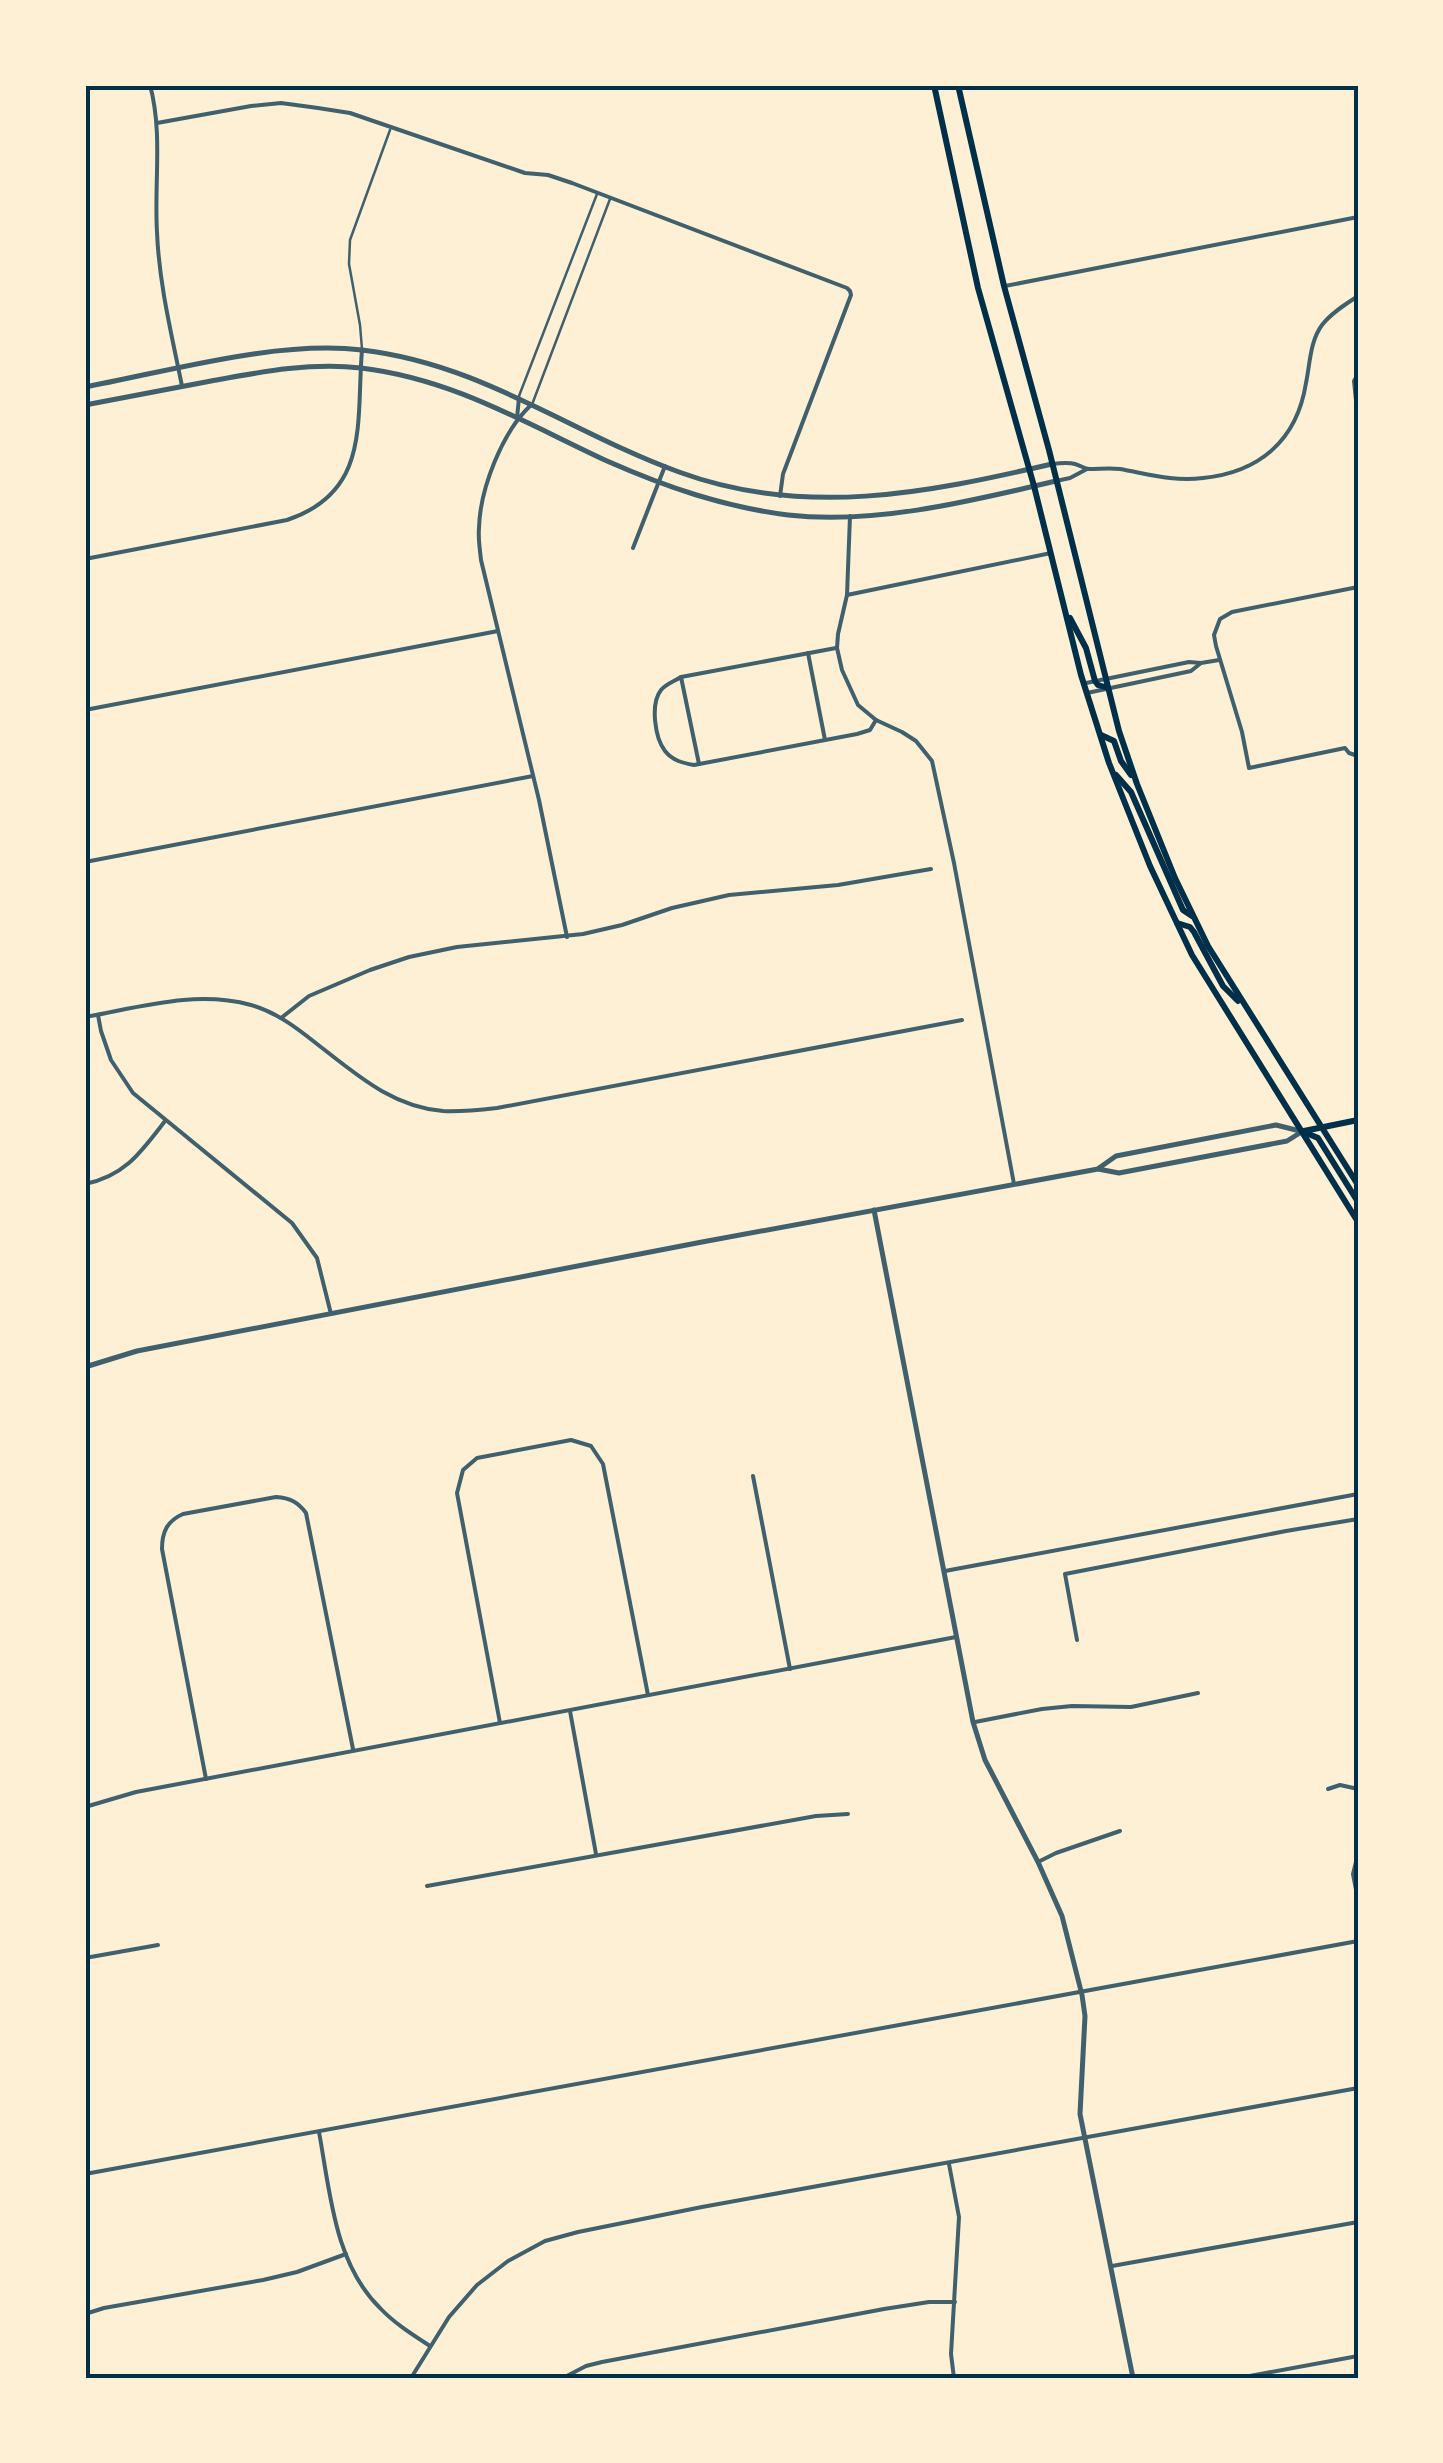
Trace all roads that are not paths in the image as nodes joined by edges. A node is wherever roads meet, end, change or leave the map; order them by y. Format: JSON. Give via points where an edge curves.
{"nodes":[{"id":1,"x":150,"y":85,"type":"edge"},
{"id":2,"x":934,"y":85,"type":"edge"},
{"id":3,"x":958,"y":85,"type":"edge"},
{"id":4,"x":158,"y":122,"type":"junction"},
{"id":5,"x":392,"y":127,"type":"junction"},
{"id":6,"x":598,"y":193,"type":"junction"},
{"id":7,"x":610,"y":198,"type":"junction"},
{"id":8,"x":1358,"y":217,"type":"edge"},
{"id":9,"x":1004,"y":286,"type":"junction"},
{"id":10,"x":1358,"y":296,"type":"edge"},
{"id":11,"x":362,"y":350,"type":"junction"},
{"id":12,"x":360,"y":368,"type":"junction"},
{"id":13,"x":178,"y":369,"type":"junction"},
{"id":14,"x":1358,"y":374,"type":"edge"},
{"id":15,"x":182,"y":386,"type":"junction"},
{"id":16,"x":85,"y":387,"type":"edge"},
{"id":17,"x":519,"y":398,"type":"junction"},
{"id":18,"x":532,"y":404,"type":"junction"},
{"id":19,"x":85,"y":405,"type":"edge"},
{"id":20,"x":517,"y":418,"type":"junction"},
{"id":21,"x":1358,"y":420,"type":"edge"},
{"id":22,"x":1052,"y":464,"type":"junction"},
{"id":23,"x":664,"y":466,"type":"junction"},
{"id":24,"x":1029,"y":469,"type":"junction"},
{"id":25,"x":1087,"y":469,"type":"junction"},
{"id":26,"x":1056,"y":481,"type":"junction"},
{"id":27,"x":657,"y":482,"type":"junction"},
{"id":28,"x":1034,"y":486,"type":"junction"},
{"id":29,"x":780,"y":496,"type":"junction"},
{"id":30,"x":850,"y":516,"type":"junction"},
{"id":31,"x":632,"y":548,"type":"dead end"},
{"id":32,"x":1051,"y":554,"type":"junction"},
{"id":33,"x":85,"y":559,"type":"edge"},
{"id":34,"x":1358,"y":586,"type":"edge"},
{"id":35,"x":846,"y":595,"type":"junction"},
{"id":36,"x":1065,"y":610,"type":"junction"},
{"id":37,"x":498,"y":632,"type":"junction"},
{"id":38,"x":837,"y":648,"type":"junction"},
{"id":39,"x":808,"y":653,"type":"junction"},
{"id":40,"x":1218,"y":660,"type":"junction"},
{"id":41,"x":1201,"y":663,"type":"junction"},
{"id":42,"x":682,"y":677,"type":"junction"},
{"id":43,"x":1106,"y":678,"type":"junction"},
{"id":44,"x":1095,"y":681,"type":"junction"},
{"id":45,"x":1084,"y":684,"type":"junction"},
{"id":46,"x":1109,"y":688,"type":"junction"},
{"id":47,"x":1087,"y":694,"type":"junction"},
{"id":48,"x":85,"y":710,"type":"edge"},
{"id":49,"x":876,"y":720,"type":"junction"},
{"id":50,"x":1100,"y":736,"type":"junction"},
{"id":51,"x":825,"y":740,"type":"junction"},
{"id":52,"x":1358,"y":756,"type":"edge"},
{"id":53,"x":699,"y":764,"type":"junction"},
{"id":54,"x":1112,"y":770,"type":"junction"},
{"id":55,"x":533,"y":776,"type":"junction"},
{"id":56,"x":1137,"y":784,"type":"junction"},
{"id":57,"x":85,"y":862,"type":"edge"},
{"id":58,"x":931,"y":869,"type":"dead end"},
{"id":59,"x":1193,"y":916,"type":"junction"},
{"id":60,"x":1176,"y":923,"type":"junction"},
{"id":61,"x":568,"y":937,"type":"junction"},
{"id":62,"x":1246,"y":1009,"type":"junction"},
{"id":63,"x":98,"y":1015,"type":"junction"},
{"id":64,"x":85,"y":1017,"type":"edge"},
{"id":65,"x":281,"y":1018,"type":"junction"},
{"id":66,"x":962,"y":1020,"type":"dead end"},
{"id":67,"x":1358,"y":1120,"type":"edge"},
{"id":68,"x":165,"y":1121,"type":"junction"},
{"id":69,"x":1322,"y":1127,"type":"junction"},
{"id":70,"x":1303,"y":1132,"type":"junction"},
{"id":71,"x":1098,"y":1169,"type":"junction"},
{"id":72,"x":85,"y":1184,"type":"edge"},
{"id":73,"x":1014,"y":1184,"type":"junction"},
{"id":74,"x":1358,"y":1185,"type":"edge"},
{"id":75,"x":1358,"y":1202,"type":"edge"},
{"id":76,"x":874,"y":1210,"type":"junction"},
{"id":77,"x":1358,"y":1222,"type":"edge"},
{"id":78,"x":331,"y":1314,"type":"junction"},
{"id":79,"x":85,"y":1367,"type":"edge"},
{"id":80,"x":753,"y":1476,"type":"dead end"},
{"id":81,"x":1358,"y":1494,"type":"edge"},
{"id":82,"x":1358,"y":1519,"type":"edge"},
{"id":83,"x":944,"y":1572,"type":"junction"},
{"id":84,"x":956,"y":1637,"type":"junction"},
{"id":85,"x":1077,"y":1640,"type":"dead end"},
{"id":86,"x":790,"y":1669,"type":"junction"},
{"id":87,"x":1198,"y":1693,"type":"dead end"},
{"id":88,"x":648,"y":1695,"type":"junction"},
{"id":89,"x":570,"y":1710,"type":"junction"},
{"id":90,"x":974,"y":1722,"type":"junction"},
{"id":91,"x":500,"y":1723,"type":"junction"},
{"id":92,"x":354,"y":1751,"type":"junction"},
{"id":93,"x":206,"y":1779,"type":"junction"},
{"id":94,"x":1328,"y":1789,"type":"dead end"},
{"id":95,"x":1358,"y":1789,"type":"edge"},
{"id":96,"x":85,"y":1807,"type":"edge"},
{"id":97,"x":848,"y":1814,"type":"dead end"},
{"id":98,"x":1120,"y":1831,"type":"dead end"},
{"id":99,"x":596,"y":1854,"type":"junction"},
{"id":100,"x":1358,"y":1854,"type":"edge"},
{"id":101,"x":1038,"y":1862,"type":"junction"},
{"id":102,"x":427,"y":1886,"type":"dead end"},
{"id":103,"x":1358,"y":1900,"type":"edge"},
{"id":104,"x":1358,"y":1941,"type":"edge"},
{"id":105,"x":158,"y":1945,"type":"dead end"},
{"id":106,"x":85,"y":1958,"type":"edge"},
{"id":107,"x":1080,"y":1992,"type":"junction"},
{"id":108,"x":1358,"y":2088,"type":"edge"},
{"id":109,"x":319,"y":2132,"type":"junction"},
{"id":110,"x":1085,"y":2138,"type":"junction"},
{"id":111,"x":949,"y":2163,"type":"junction"},
{"id":112,"x":85,"y":2174,"type":"edge"},
{"id":113,"x":1358,"y":2222,"type":"edge"},
{"id":114,"x":346,"y":2254,"type":"junction"},
{"id":115,"x":1111,"y":2266,"type":"junction"},
{"id":116,"x":955,"y":2302,"type":"junction"},
{"id":117,"x":85,"y":2314,"type":"edge"},
{"id":118,"x":430,"y":2346,"type":"junction"},
{"id":119,"x":1358,"y":2356,"type":"edge"},
{"id":120,"x":412,"y":2378,"type":"edge"},
{"id":121,"x":563,"y":2378,"type":"edge"},
{"id":122,"x":954,"y":2378,"type":"edge"},
{"id":123,"x":1134,"y":2378,"type":"edge"},
{"id":124,"x":1239,"y":2378,"type":"edge"}],
"edges":[{"from":1,"to":4,"type":"street"},
{"from":2,"to":24,"type":"main road","via":[[978,288]]},
{"from":3,"to":9,"type":"main road"},
{"from":4,"to":5,"type":"street","via":[[282,104]]},
{"from":4,"to":13,"type":"street","via":[[158,250]]},
{"from":5,"to":6,"type":"street"},
{"from":5,"to":11,"type":"lane","via":[[350,240]]},
{"from":6,"to":7,"type":"street"},
{"from":6,"to":17,"type":"lane"},
{"from":7,"to":18,"type":"lane"},
{"from":7,"to":29,"type":"street","via":[[850,291]]},
{"from":8,"to":9,"type":"street"},
{"from":9,"to":22,"type":"main road"},
{"from":10,"to":25,"type":"street","via":[[1322,325],[1297,420],[1270,453],[1232,472],[1184,480]]},
{"from":11,"to":12,"type":"street"},
{"from":11,"to":13,"type":"street","via":[[292,350]]},
{"from":11,"to":17,"type":"street","via":[[439,365]]},
{"from":12,"to":15,"type":"street","via":[[293,368]]},
{"from":12,"to":20,"type":"street","via":[[445,386]]},
{"from":12,"to":33,"type":"street","via":[[350,467],[315,508],[286,520]]},
{"from":13,"to":15,"type":"street"},
{"from":13,"to":16,"type":"street"},
{"from":14,"to":21,"type":"street"},
{"from":15,"to":19,"type":"street"},
{"from":17,"to":18,"type":"street"},
{"from":17,"to":20,"type":"street"},
{"from":18,"to":20,"type":"street"},
{"from":18,"to":23,"type":"street"},
{"from":20,"to":27,"type":"street"},
{"from":20,"to":37,"type":"street","via":[[482,498],[478,530]]},
{"from":22,"to":24,"type":"street"},
{"from":22,"to":25,"type":"street"},
{"from":22,"to":26,"type":"main road"},
{"from":23,"to":27,"type":"street"},
{"from":23,"to":29,"type":"street"},
{"from":24,"to":28,"type":"main road"},
{"from":24,"to":29,"type":"street","via":[[876,497]]},
{"from":25,"to":26,"type":"street"},
{"from":26,"to":28,"type":"street"},
{"from":26,"to":43,"type":"main road"},
{"from":27,"to":30,"type":"street","via":[[754,510]]},
{"from":27,"to":31,"type":"street"},
{"from":28,"to":30,"type":"street"},
{"from":28,"to":32,"type":"main road"},
{"from":30,"to":35,"type":"street"},
{"from":32,"to":35,"type":"street"},
{"from":32,"to":36,"type":"main road"},
{"from":34,"to":40,"type":"street","via":[[1225,615],[1214,635]]},
{"from":35,"to":38,"type":"street"},
{"from":36,"to":44,"type":"main road"},
{"from":36,"to":45,"type":"main road"},
{"from":37,"to":48,"type":"street"},
{"from":37,"to":55,"type":"street"},
{"from":38,"to":39,"type":"street"},
{"from":38,"to":49,"type":"street","via":[[853,696]]},
{"from":39,"to":42,"type":"street"},
{"from":39,"to":51,"type":"street"},
{"from":40,"to":41,"type":"street"},
{"from":40,"to":52,"type":"street","via":[[1248,768],[1344,748]]},
{"from":41,"to":43,"type":"street"},
{"from":41,"to":46,"type":"street","via":[[1190,672]]},
{"from":42,"to":53,"type":"street"},
{"from":42,"to":53,"type":"street","via":[[660,691],[655,724],[665,751],[678,762]]},
{"from":43,"to":44,"type":"street"},
{"from":43,"to":46,"type":"main road"},
{"from":44,"to":45,"type":"street"},
{"from":44,"to":46,"type":"main road"},
{"from":45,"to":47,"type":"main road"},
{"from":46,"to":47,"type":"street"},
{"from":46,"to":56,"type":"main road"},
{"from":47,"to":50,"type":"main road"},
{"from":49,"to":51,"type":"street","via":[[870,730]]},
{"from":49,"to":73,"type":"street","via":[[916,741],[935,769]]},
{"from":50,"to":54,"type":"main road"},
{"from":50,"to":56,"type":"main road","via":[[1114,741]]},
{"from":51,"to":53,"type":"street"},
{"from":54,"to":59,"type":"main road","via":[[1131,792],[1180,904]]},
{"from":54,"to":60,"type":"main road"},
{"from":55,"to":57,"type":"street"},
{"from":55,"to":61,"type":"street"},
{"from":56,"to":59,"type":"main road"},
{"from":58,"to":61,"type":"street","via":[[729,895]]},
{"from":59,"to":62,"type":"main road"},
{"from":60,"to":62,"type":"main road","via":[[1190,927],[1224,986]]},
{"from":60,"to":70,"type":"main road"},
{"from":61,"to":65,"type":"street","via":[[409,957],[309,996]]},
{"from":62,"to":69,"type":"main road"},
{"from":63,"to":64,"type":"street"},
{"from":63,"to":65,"type":"street","via":[[204,997]]},
{"from":63,"to":68,"type":"street","via":[[112,1060],[133,1093]]},
{"from":65,"to":66,"type":"street","via":[[383,1093],[459,1112]]},
{"from":67,"to":69,"type":"main road"},
{"from":68,"to":72,"type":"street","via":[[120,1172]]},
{"from":68,"to":78,"type":"street","via":[[292,1223],[317,1258]]},
{"from":69,"to":70,"type":"main road"},
{"from":69,"to":74,"type":"main road"},
{"from":70,"to":71,"type":"street","via":[[1286,1141],[1119,1172]]},
{"from":70,"to":71,"type":"street","via":[[1280,1124],[1116,1156]]},
{"from":70,"to":75,"type":"main road","via":[[1318,1138]]},
{"from":70,"to":77,"type":"main road"},
{"from":71,"to":73,"type":"street"},
{"from":73,"to":76,"type":"street"},
{"from":76,"to":78,"type":"street"},
{"from":76,"to":83,"type":"street"},
{"from":78,"to":79,"type":"street"},
{"from":80,"to":86,"type":"street"},
{"from":81,"to":83,"type":"street"},
{"from":82,"to":85,"type":"street","via":[[1065,1574]]},
{"from":83,"to":84,"type":"street"},
{"from":84,"to":86,"type":"street"},
{"from":84,"to":90,"type":"street"},
{"from":86,"to":88,"type":"street"},
{"from":87,"to":90,"type":"street","via":[[1131,1708],[1072,1706]]},
{"from":88,"to":89,"type":"street"},
{"from":88,"to":91,"type":"street","via":[[603,1464],[591,1446],[571,1440],[477,1458],[463,1470],[457,1493]]},
{"from":89,"to":91,"type":"street"},
{"from":89,"to":99,"type":"street"},
{"from":90,"to":101,"type":"street","via":[[985,1760]]},
{"from":91,"to":92,"type":"street"},
{"from":92,"to":93,"type":"street"},
{"from":92,"to":93,"type":"street","via":[[306,1513],[276,1497],[183,1514],[164,1530],[162,1549]]},
{"from":93,"to":96,"type":"street"},
{"from":94,"to":95,"type":"street"},
{"from":97,"to":99,"type":"street"},
{"from":98,"to":101,"type":"street"},
{"from":99,"to":102,"type":"street"},
{"from":100,"to":103,"type":"street"},
{"from":101,"to":107,"type":"street","via":[[1062,1916]]},
{"from":104,"to":107,"type":"street"},
{"from":105,"to":106,"type":"street"},
{"from":107,"to":109,"type":"street"},
{"from":107,"to":110,"type":"street"},
{"from":108,"to":110,"type":"street"},
{"from":109,"to":112,"type":"street"},
{"from":109,"to":114,"type":"street"},
{"from":110,"to":111,"type":"street"},
{"from":110,"to":115,"type":"street"},
{"from":111,"to":116,"type":"street","via":[[959,2218]]},
{"from":111,"to":118,"type":"street","via":[[545,2242],[477,2285]]},
{"from":113,"to":115,"type":"street"},
{"from":114,"to":117,"type":"street","via":[[263,2280]]},
{"from":114,"to":118,"type":"street","via":[[380,2308]]},
{"from":115,"to":123,"type":"street"},
{"from":116,"to":121,"type":"street","via":[[602,2362]]},
{"from":116,"to":122,"type":"street"},
{"from":118,"to":120,"type":"street"},
{"from":119,"to":124,"type":"street"}]}
